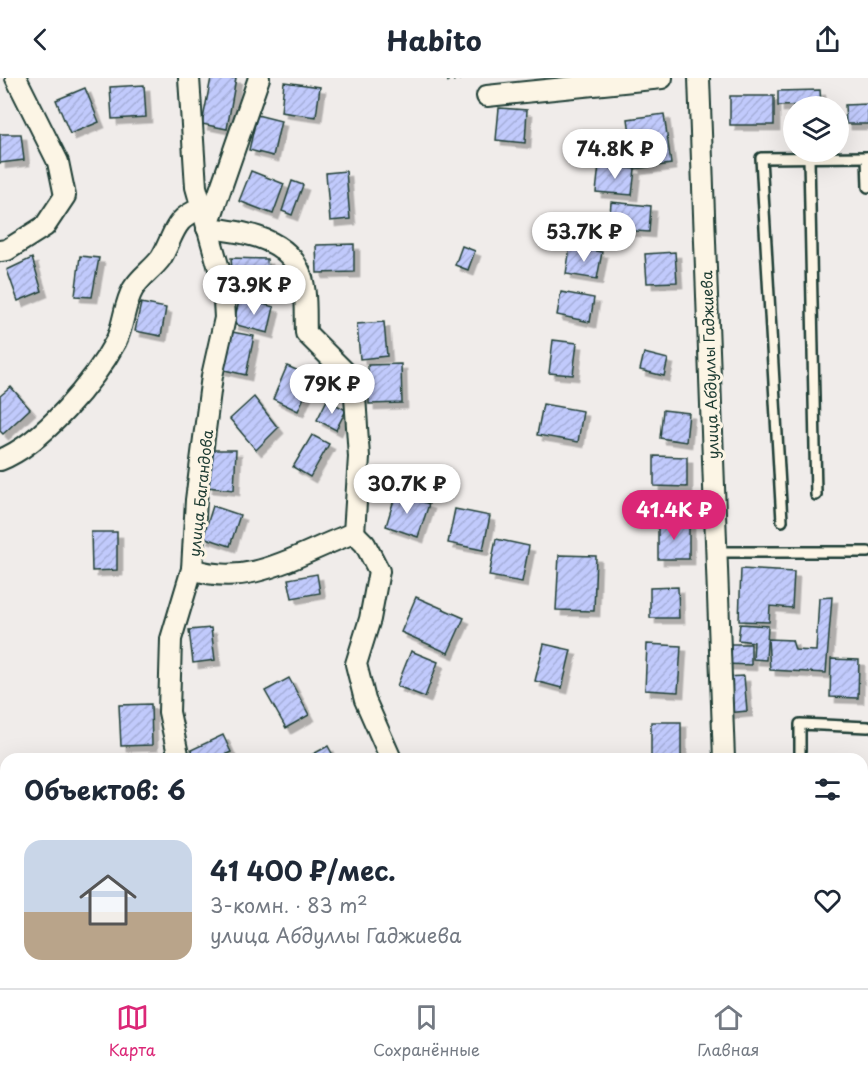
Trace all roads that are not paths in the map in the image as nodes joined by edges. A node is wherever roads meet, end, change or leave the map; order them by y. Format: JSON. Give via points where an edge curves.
{"nodes":[{"id":1,"x":16,"y":78,"type":"edge"},
{"id":2,"x":189,"y":78,"type":"edge"},
{"id":3,"x":260,"y":78,"type":"edge"},
{"id":4,"x":662,"y":78,"type":"edge"},
{"id":5,"x":699,"y":78,"type":"edge"},
{"id":6,"x":487,"y":96,"type":"dead end"},
{"id":7,"x":849,"y":157,"type":"edge"},
{"id":8,"x":868,"y":157,"type":"edge"},
{"id":9,"x":783,"y":158,"type":"edge"},
{"id":10,"x":809,"y":162,"type":"edge"},
{"id":11,"x":868,"y":187,"type":"edge"},
{"id":12,"x":202,"y":208,"type":"junction"},
{"id":13,"x":207,"y":228,"type":"junction"},
{"id":14,"x":0,"y":251,"type":"edge"},
{"id":15,"x":0,"y":460,"type":"edge"},
{"id":16,"x":816,"y":495,"type":"dead end"},
{"id":17,"x":782,"y":521,"type":"dead end"},
{"id":18,"x":354,"y":533,"type":"junction"},
{"id":19,"x":717,"y":552,"type":"junction"},
{"id":20,"x":868,"y":552,"type":"edge"},
{"id":21,"x":192,"y":569,"type":"junction"},
{"id":22,"x":868,"y":727,"type":"edge"},
{"id":23,"x":178,"y":753,"type":"edge"},
{"id":24,"x":388,"y":753,"type":"edge"},
{"id":25,"x":724,"y":753,"type":"edge"},
{"id":26,"x":800,"y":753,"type":"edge"}],
"edges":[{"from":1,"to":14,"type":"street","via":[[58,162],[65,196],[45,226]]},
{"from":2,"to":12,"type":"street","name":"улица Багандова","via":[[196,187]]},
{"from":3,"to":13,"type":"street"},
{"from":4,"to":6,"type":"street"},
{"from":5,"to":19,"type":"street","name":"улица Абдуллы Гаджиева"},
{"from":7,"to":8,"type":"lane"},
{"from":8,"to":11,"type":"lane"},
{"from":9,"to":17,"type":"lane","via":[[761,158]]},
{"from":10,"to":16,"type":"lane"},
{"from":12,"to":13,"type":"street","name":"улица Багандова"},
{"from":12,"to":15,"type":"street","via":[[186,214],[171,233],[160,258],[133,289],[116,340],[78,394],[46,430],[18,453]]},
{"from":13,"to":18,"type":"street","via":[[242,232],[277,245],[298,268],[306,333],[354,381],[359,457]]},
{"from":13,"to":21,"type":"street","name":"улица Багандова","via":[[223,283],[225,318],[212,376],[196,500]]},
{"from":18,"to":21,"type":"street","via":[[266,570],[212,576]]},
{"from":18,"to":24,"type":"street","via":[[365,544],[379,571],[356,664],[365,700]]},
{"from":19,"to":20,"type":"lane"},
{"from":19,"to":25,"type":"street","name":"улица Абдуллы Гаджиева"},
{"from":21,"to":23,"type":"street","name":"улица Багандова","via":[[171,639],[169,712]]},
{"from":22,"to":26,"type":"lane","via":[[800,724]]}]}
